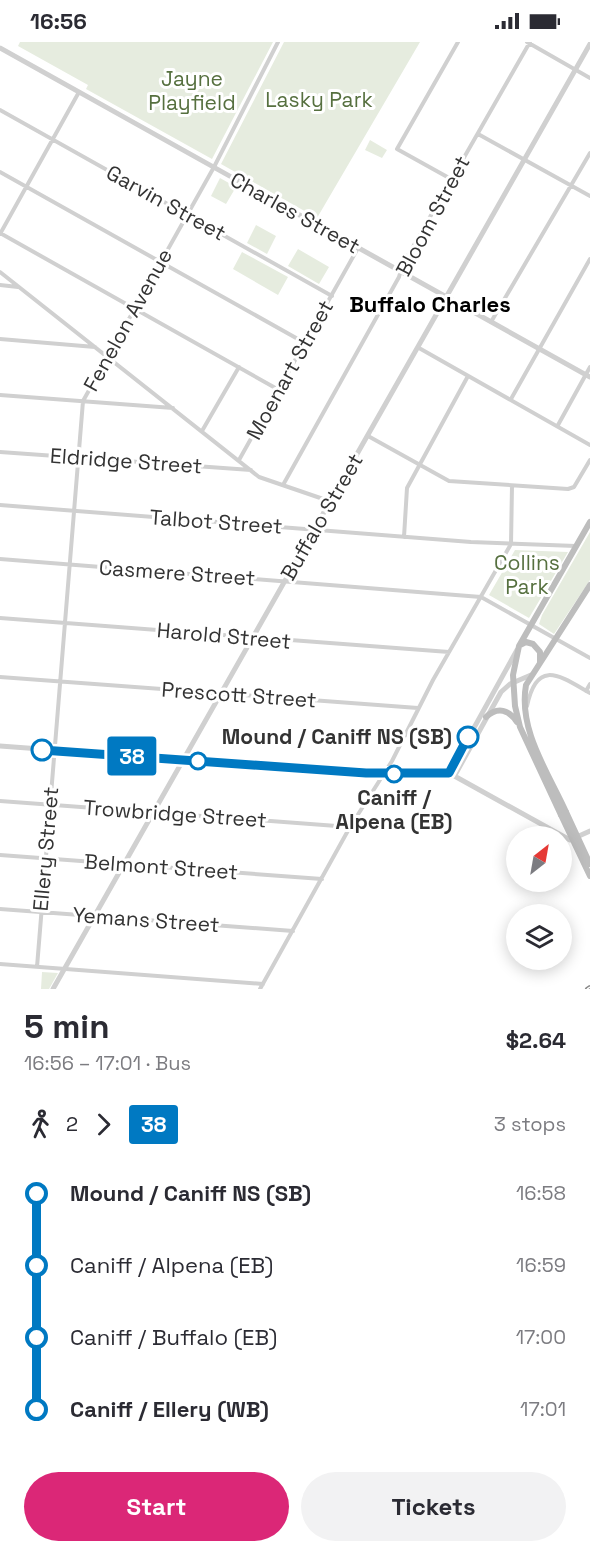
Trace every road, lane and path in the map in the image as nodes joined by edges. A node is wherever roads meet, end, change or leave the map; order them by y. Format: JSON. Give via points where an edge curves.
{"nodes":[{"id":1,"x":278,"y":42,"type":"edge"},
{"id":2,"x":458,"y":42,"type":"edge"},
{"id":3,"x":529,"y":42,"type":"edge"},
{"id":4,"x":590,"y":44,"type":"edge"},
{"id":5,"x":0,"y":48,"type":"edge"},
{"id":6,"x":575,"y":69,"type":"junction"},
{"id":7,"x":590,"y":78,"type":"edge"},
{"id":8,"x":79,"y":92,"type":"junction"},
{"id":9,"x":0,"y":111,"type":"edge"},
{"id":10,"x":477,"y":134,"type":"junction"},
{"id":11,"x":53,"y":140,"type":"junction"},
{"id":12,"x":590,"y":153,"type":"edge"},
{"id":13,"x":523,"y":159,"type":"junction"},
{"id":14,"x":214,"y":167,"type":"junction"},
{"id":15,"x":0,"y":172,"type":"edge"},
{"id":16,"x":451,"y":179,"type":"junction"},
{"id":17,"x":571,"y":186,"type":"junction"},
{"id":18,"x":27,"y":187,"type":"junction"},
{"id":19,"x":590,"y":196,"type":"edge"},
{"id":20,"x":187,"y":215,"type":"junction"},
{"id":21,"x":0,"y":234,"type":"edge"},
{"id":22,"x":358,"y":248,"type":"junction"},
{"id":23,"x":590,"y":259,"type":"edge"},
{"id":24,"x":161,"y":262,"type":"junction"},
{"id":25,"x":400,"y":271,"type":"junction"},
{"id":26,"x":0,"y":272,"type":"edge"},
{"id":27,"x":0,"y":285,"type":"edge"},
{"id":28,"x":18,"y":286,"type":"junction"},
{"id":29,"x":332,"y":296,"type":"junction"},
{"id":30,"x":446,"y":298,"type":"junction"},
{"id":31,"x":135,"y":308,"type":"junction"},
{"id":32,"x":491,"y":322,"type":"junction"},
{"id":33,"x":0,"y":339,"type":"edge"},
{"id":34,"x":305,"y":343,"type":"junction"},
{"id":35,"x":96,"y":347,"type":"junction"},
{"id":36,"x":419,"y":348,"type":"junction"},
{"id":37,"x":539,"y":349,"type":"junction"},
{"id":38,"x":108,"y":356,"type":"junction"},
{"id":39,"x":239,"y":367,"type":"junction"},
{"id":40,"x":590,"y":367,"type":"edge"},
{"id":41,"x":468,"y":376,"type":"junction"},
{"id":42,"x":588,"y":376,"type":"edge"},
{"id":43,"x":279,"y":390,"type":"junction"},
{"id":44,"x":0,"y":395,"type":"edge"},
{"id":45,"x":511,"y":399,"type":"junction"},
{"id":46,"x":83,"y":401,"type":"junction"},
{"id":47,"x":174,"y":408,"type":"junction"},
{"id":48,"x":558,"y":425,"type":"junction"},
{"id":49,"x":202,"y":431,"type":"junction"},
{"id":50,"x":368,"y":436,"type":"junction"},
{"id":51,"x":590,"y":445,"type":"edge"},
{"id":52,"x":0,"y":452,"type":"edge"},
{"id":53,"x":77,"y":458,"type":"junction"},
{"id":54,"x":239,"y":460,"type":"junction"},
{"id":55,"x":590,"y":460,"type":"edge"},
{"id":56,"x":419,"y":464,"type":"junction"},
{"id":57,"x":251,"y":470,"type":"junction"},
{"id":58,"x":283,"y":485,"type":"junction"},
{"id":59,"x":512,"y":486,"type":"junction"},
{"id":60,"x":332,"y":502,"type":"junction"},
{"id":61,"x":0,"y":505,"type":"edge"},
{"id":62,"x":74,"y":511,"type":"junction"},
{"id":63,"x":590,"y":522,"type":"edge"},
{"id":64,"x":315,"y":530,"type":"junction"},
{"id":65,"x":404,"y":537,"type":"junction"},
{"id":66,"x":511,"y":544,"type":"junction"},
{"id":67,"x":577,"y":546,"type":"junction"},
{"id":68,"x":0,"y":560,"type":"edge"},
{"id":69,"x":69,"y":565,"type":"junction"},
{"id":70,"x":284,"y":581,"type":"junction"},
{"id":71,"x":590,"y":585,"type":"edge"},
{"id":72,"x":481,"y":597,"type":"junction"},
{"id":73,"x":0,"y":618,"type":"edge"},
{"id":74,"x":65,"y":623,"type":"junction"},
{"id":75,"x":531,"y":625,"type":"junction"},
{"id":76,"x":252,"y":637,"type":"junction"},
{"id":77,"x":556,"y":639,"type":"junction"},
{"id":78,"x":519,"y":646,"type":"junction"},
{"id":79,"x":449,"y":652,"type":"junction"},
{"id":80,"x":590,"y":658,"type":"edge"},
{"id":81,"x":540,"y":663,"type":"junction"},
{"id":82,"x":535,"y":671,"type":"junction"},
{"id":83,"x":0,"y":677,"type":"edge"},
{"id":84,"x":59,"y":681,"type":"junction"},
{"id":85,"x":514,"y":682,"type":"junction"},
{"id":86,"x":590,"y":684,"type":"edge"},
{"id":87,"x":588,"y":692,"type":"edge"},
{"id":88,"x":221,"y":693,"type":"junction"},
{"id":89,"x":418,"y":708,"type":"junction"},
{"id":90,"x":486,"y":717,"type":"junction"},
{"id":91,"x":523,"y":726,"type":"junction"},
{"id":92,"x":0,"y":746,"type":"edge"},
{"id":93,"x":54,"y":750,"type":"junction"},
{"id":94,"x":184,"y":760,"type":"junction"},
{"id":95,"x":382,"y":774,"type":"junction"},
{"id":96,"x":452,"y":774,"type":"junction"},
{"id":97,"x":0,"y":801,"type":"edge"},
{"id":98,"x":49,"y":805,"type":"junction"},
{"id":99,"x":153,"y":813,"type":"junction"},
{"id":100,"x":564,"y":814,"type":"junction"},
{"id":101,"x":350,"y":827,"type":"junction"},
{"id":102,"x":590,"y":831,"type":"edge"},
{"id":103,"x":0,"y":855,"type":"edge"},
{"id":104,"x":45,"y":859,"type":"junction"},
{"id":105,"x":590,"y":864,"type":"edge"},
{"id":106,"x":124,"y":865,"type":"junction"},
{"id":107,"x":590,"y":876,"type":"edge"},
{"id":108,"x":322,"y":879,"type":"junction"},
{"id":109,"x":0,"y":909,"type":"edge"},
{"id":110,"x":41,"y":912,"type":"junction"},
{"id":111,"x":94,"y":916,"type":"junction"},
{"id":112,"x":293,"y":931,"type":"junction"},
{"id":113,"x":0,"y":964,"type":"edge"},
{"id":114,"x":37,"y":967,"type":"junction"},
{"id":115,"x":64,"y":969,"type":"junction"},
{"id":116,"x":263,"y":984,"type":"junction"},
{"id":117,"x":53,"y":989,"type":"edge"},
{"id":118,"x":260,"y":989,"type":"edge"}],
"edges":[{"from":1,"to":14,"type":"street","name":"Fenelon Avenue"},
{"from":2,"to":16,"type":"street","via":[[397,149]]},
{"from":3,"to":6,"type":"street"},
{"from":3,"to":10,"type":"street","name":"Bloom Street"},
{"from":4,"to":6,"type":"street","name":"Buffalo Street"},
{"from":5,"to":8,"type":"street","name":"Charles Street"},
{"from":6,"to":7,"type":"street"},
{"from":6,"to":13,"type":"street","name":"Buffalo Street"},
{"from":8,"to":11,"type":"street"},
{"from":8,"to":14,"type":"street","name":"Charles Street"},
{"from":9,"to":11,"type":"street","name":"Garvin Street"},
{"from":10,"to":13,"type":"street"},
{"from":10,"to":16,"type":"street","name":"Bloom Street"},
{"from":11,"to":18,"type":"street"},
{"from":11,"to":20,"type":"street","name":"Garvin Street"},
{"from":12,"to":17,"type":"street"},
{"from":13,"to":17,"type":"street"},
{"from":13,"to":30,"type":"street","name":"Buffalo Street"},
{"from":14,"to":20,"type":"street","name":"Fenelon Avenue"},
{"from":14,"to":22,"type":"street","name":"Charles Street"},
{"from":15,"to":18,"type":"street"},
{"from":16,"to":25,"type":"street","name":"Bloom Street"},
{"from":17,"to":19,"type":"street"},
{"from":17,"to":32,"type":"street"},
{"from":18,"to":21,"type":"street"},
{"from":18,"to":24,"type":"street"},
{"from":20,"to":24,"type":"street","name":"Fenelon Avenue"},
{"from":20,"to":29,"type":"street","name":"Garvin Street"},
{"from":21,"to":31,"type":"street"},
{"from":22,"to":25,"type":"street","name":"Charles Street"},
{"from":22,"to":29,"type":"street","name":"Moenart Street"},
{"from":23,"to":37,"type":"street"},
{"from":24,"to":31,"type":"street","name":"Fenelon Avenue"},
{"from":24,"to":34,"type":"street"},
{"from":25,"to":30,"type":"street","name":"Charles Street"},
{"from":25,"to":58,"type":"street","name":"Bloom Street"},
{"from":26,"to":28,"type":"street"},
{"from":27,"to":28,"type":"street"},
{"from":28,"to":35,"type":"street"},
{"from":29,"to":34,"type":"street","name":"Moenart Street"},
{"from":30,"to":32,"type":"street","name":"Charles Street"},
{"from":30,"to":36,"type":"street","name":"Buffalo Street"},
{"from":31,"to":38,"type":"street","name":"Fenelon Avenue"},
{"from":31,"to":39,"type":"street"},
{"from":32,"to":37,"type":"street","name":"Charles Street"},
{"from":33,"to":35,"type":"street"},
{"from":34,"to":43,"type":"street","name":"Moenart Street"},
{"from":35,"to":38,"type":"street"},
{"from":36,"to":41,"type":"street"},
{"from":36,"to":50,"type":"street","name":"Buffalo Street"},
{"from":37,"to":42,"type":"street","name":"Charles Street"},
{"from":37,"to":45,"type":"street"},
{"from":38,"to":46,"type":"street","name":"Fenelon Avenue"},
{"from":38,"to":47,"type":"street"},
{"from":39,"to":43,"type":"street"},
{"from":39,"to":49,"type":"street"},
{"from":40,"to":42,"type":"street"},
{"from":41,"to":45,"type":"street"},
{"from":41,"to":56,"type":"street"},
{"from":42,"to":48,"type":"street"},
{"from":43,"to":54,"type":"street","name":"Moenart Street"},
{"from":44,"to":46,"type":"street"},
{"from":45,"to":48,"type":"street"},
{"from":46,"to":47,"type":"street"},
{"from":46,"to":53,"type":"street","name":"Fenelon Avenue"},
{"from":47,"to":49,"type":"street"},
{"from":48,"to":51,"type":"street"},
{"from":49,"to":54,"type":"street"},
{"from":50,"to":56,"type":"street"},
{"from":50,"to":60,"type":"street","name":"Buffalo Street"},
{"from":52,"to":53,"type":"street","name":"Eldridge Street"},
{"from":53,"to":57,"type":"street","name":"Eldridge Street"},
{"from":53,"to":62,"type":"street","name":"Fenelon Avenue"},
{"from":54,"to":57,"type":"street"},
{"from":55,"to":59,"type":"street","via":[[574,487]]},
{"from":56,"to":59,"type":"street","via":[[449,481]]},
{"from":56,"to":65,"type":"street","via":[[407,488]]},
{"from":57,"to":58,"type":"street"},
{"from":58,"to":60,"type":"street"},
{"from":59,"to":66,"type":"street"},
{"from":60,"to":64,"type":"street","name":"Buffalo Street"},
{"from":61,"to":62,"type":"street","name":"Talbot Street"},
{"from":62,"to":64,"type":"street","name":"Talbot Street"},
{"from":62,"to":69,"type":"street","name":"Fenelon Avenue"},
{"from":63,"to":67,"type":"main road"},
{"from":64,"to":65,"type":"street","name":"Talbot Street"},
{"from":64,"to":70,"type":"street","name":"Buffalo Street"},
{"from":65,"to":66,"type":"street","name":"Talbot Street"},
{"from":66,"to":67,"type":"street","name":"Talbot Street"},
{"from":66,"to":72,"type":"street"},
{"from":67,"to":75,"type":"main road"},
{"from":68,"to":69,"type":"street","name":"Casmere Street"},
{"from":69,"to":70,"type":"street","name":"Casmere Street"},
{"from":69,"to":74,"type":"street","name":"Fenelon Avenue"},
{"from":70,"to":72,"type":"street","name":"Casmere Street"},
{"from":70,"to":76,"type":"street","name":"Buffalo Street"},
{"from":71,"to":77,"type":"main road"},
{"from":72,"to":75,"type":"street","name":"Casmere Street"},
{"from":72,"to":79,"type":"street"},
{"from":73,"to":74,"type":"street","name":"Harold Street"},
{"from":74,"to":76,"type":"street","name":"Harold Street"},
{"from":74,"to":84,"type":"street","name":"Ellery Street"},
{"from":75,"to":77,"type":"street","name":"Casmere Street"},
{"from":75,"to":78,"type":"main road"},
{"from":76,"to":79,"type":"street","name":"Harold Street"},
{"from":76,"to":88,"type":"street","name":"Buffalo Street"},
{"from":77,"to":80,"type":"street","name":"Casmere Street"},
{"from":77,"to":81,"type":"main road"},
{"from":78,"to":81,"type":"main road","via":[[533,644],[540,652]]},
{"from":78,"to":85,"type":"main road"},
{"from":78,"to":96,"type":"street"},
{"from":79,"to":89,"type":"street"},
{"from":81,"to":82,"type":"main road"},
{"from":82,"to":85,"type":"street"},
{"from":82,"to":91,"type":"main road","via":[[526,685]]},
{"from":83,"to":84,"type":"street","name":"Prescott Street"},
{"from":84,"to":88,"type":"street","name":"Prescott Street"},
{"from":84,"to":93,"type":"street","name":"Ellery Street"},
{"from":85,"to":90,"type":"street","via":[[501,692]]},
{"from":85,"to":91,"type":"main road"},
{"from":86,"to":87,"type":"street"},
{"from":87,"to":91,"type":"street","via":[[557,675],[542,676],[530,693]]},
{"from":88,"to":89,"type":"street","name":"Prescott Street"},
{"from":88,"to":94,"type":"street","name":"Buffalo Street"},
{"from":89,"to":95,"type":"street"},
{"from":90,"to":91,"type":"main road","via":[[494,711],[505,711]]},
{"from":90,"to":96,"type":"street"},
{"from":91,"to":100,"type":"main road"},
{"from":92,"to":93,"type":"street"},
{"from":93,"to":94,"type":"street"},
{"from":93,"to":98,"type":"street","name":"Ellery Street"},
{"from":94,"to":95,"type":"street"},
{"from":94,"to":99,"type":"street","name":"Buffalo Street"},
{"from":95,"to":96,"type":"street"},
{"from":95,"to":101,"type":"street"},
{"from":96,"to":102,"type":"street","via":[[570,840]]},
{"from":97,"to":98,"type":"street","name":"Trowbridge Street"},
{"from":98,"to":99,"type":"street","name":"Trowbridge Street"},
{"from":98,"to":104,"type":"street","name":"Ellery Street"},
{"from":99,"to":101,"type":"street","name":"Trowbridge Street"},
{"from":99,"to":106,"type":"street","name":"Buffalo Street"},
{"from":100,"to":105,"type":"main road","bridge":true},
{"from":100,"to":107,"type":"main road","bridge":true},
{"from":101,"to":108,"type":"street"},
{"from":103,"to":104,"type":"street","name":"Belmont Street"},
{"from":104,"to":106,"type":"street","name":"Belmont Street"},
{"from":104,"to":110,"type":"street","name":"Ellery Street"},
{"from":106,"to":108,"type":"street","name":"Belmont Street"},
{"from":106,"to":111,"type":"street","name":"Buffalo Street"},
{"from":108,"to":112,"type":"street"},
{"from":109,"to":110,"type":"street","name":"Yemans Street"},
{"from":110,"to":111,"type":"street","name":"Yemans Street"},
{"from":110,"to":114,"type":"street","name":"Ellery Street"},
{"from":111,"to":112,"type":"street","name":"Yemans Street"},
{"from":111,"to":115,"type":"street","name":"Buffalo Street"},
{"from":112,"to":116,"type":"street"},
{"from":113,"to":114,"type":"street"},
{"from":114,"to":115,"type":"street"},
{"from":115,"to":116,"type":"street"},
{"from":115,"to":117,"type":"street","name":"Buffalo Street"},
{"from":116,"to":118,"type":"street"}]}
